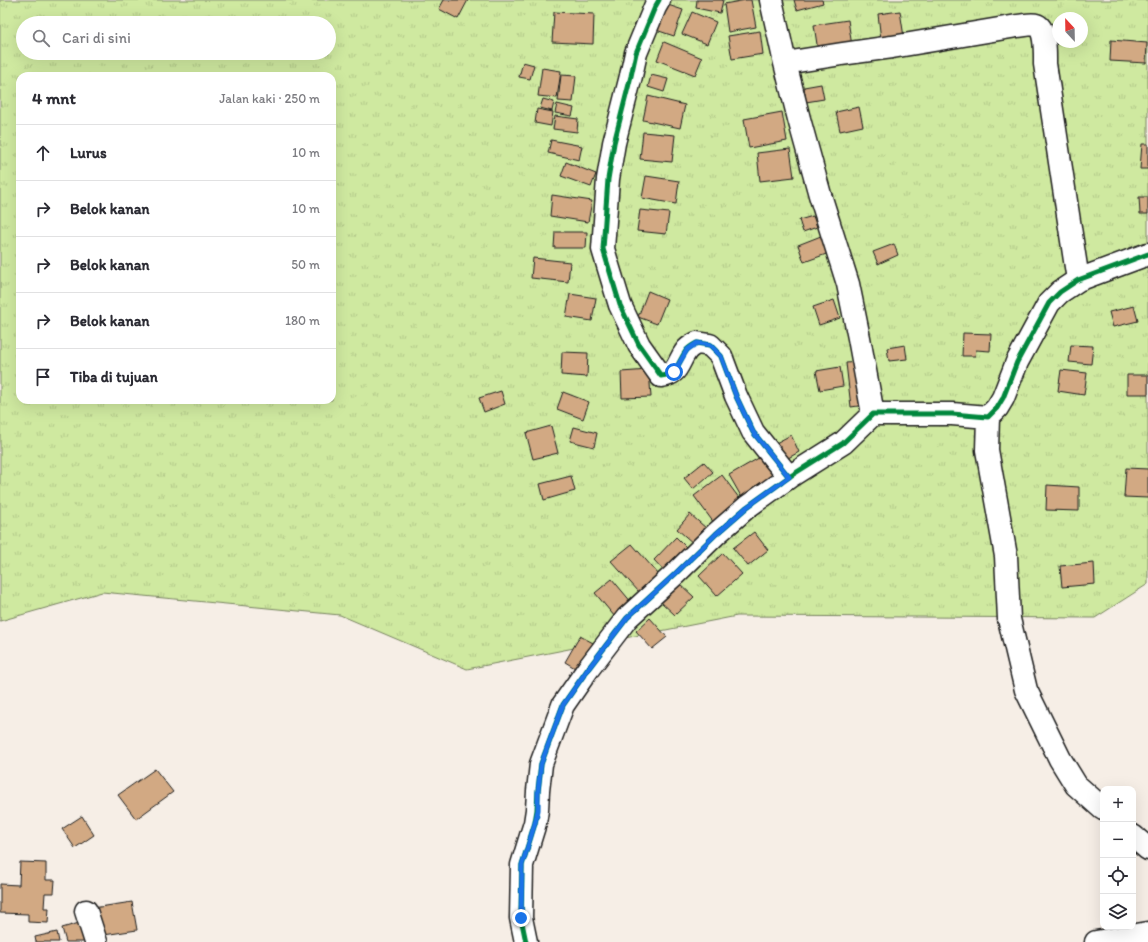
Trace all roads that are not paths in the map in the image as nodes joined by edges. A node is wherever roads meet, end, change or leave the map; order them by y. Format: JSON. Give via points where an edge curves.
{"nodes":[{"id":1,"x":659,"y":0,"type":"edge"},
{"id":2,"x":771,"y":0,"type":"edge"},
{"id":3,"x":785,"y":63,"type":"junction"},
{"id":4,"x":1148,"y":254,"type":"edge"},
{"id":5,"x":1078,"y":280,"type":"junction"},
{"id":6,"x":873,"y":414,"type":"junction"},
{"id":7,"x":988,"y":417,"type":"junction"},
{"id":8,"x":789,"y":477,"type":"junction"},
{"id":9,"x":1100,"y":806,"type":"edge"},
{"id":10,"x":1136,"y":839,"type":"edge"},
{"id":11,"x":1148,"y":849,"type":"edge"},
{"id":12,"x":86,"y":911,"type":"dead end"},
{"id":13,"x":1148,"y":933,"type":"edge"},
{"id":14,"x":96,"y":942,"type":"edge"},
{"id":15,"x":526,"y":942,"type":"edge"},
{"id":16,"x":1096,"y":942,"type":"edge"}],
"edges":[{"from":1,"to":8,"type":"street","via":[[636,53],[614,143],[608,179],[604,250],[620,305],[639,346],[661,376],[674,372],[687,350],[697,343],[710,345],[721,356],[753,432]]},
{"from":2,"to":3,"type":"street"},
{"from":3,"to":5,"type":"street","via":[[892,48],[1017,26],[1038,25],[1043,32],[1045,64]]},
{"from":3,"to":6,"type":"street","via":[[818,188],[848,284]]},
{"from":4,"to":5,"type":"street"},
{"from":5,"to":7,"type":"street","via":[[1049,302],[1017,362],[1003,398]]},
{"from":6,"to":7,"type":"street","via":[[952,414]]},
{"from":6,"to":8,"type":"street","via":[[843,443]]},
{"from":7,"to":9,"type":"street","via":[[987,450],[1006,556],[1009,618],[1026,690],[1060,759],[1076,785]]},
{"from":8,"to":15,"type":"street","via":[[747,507],[627,618],[563,705],[541,764],[538,810],[522,865],[521,918]]},
{"from":10,"to":11,"type":"street"},
{"from":12,"to":14,"type":"street"},
{"from":13,"to":16,"type":"street"}]}
